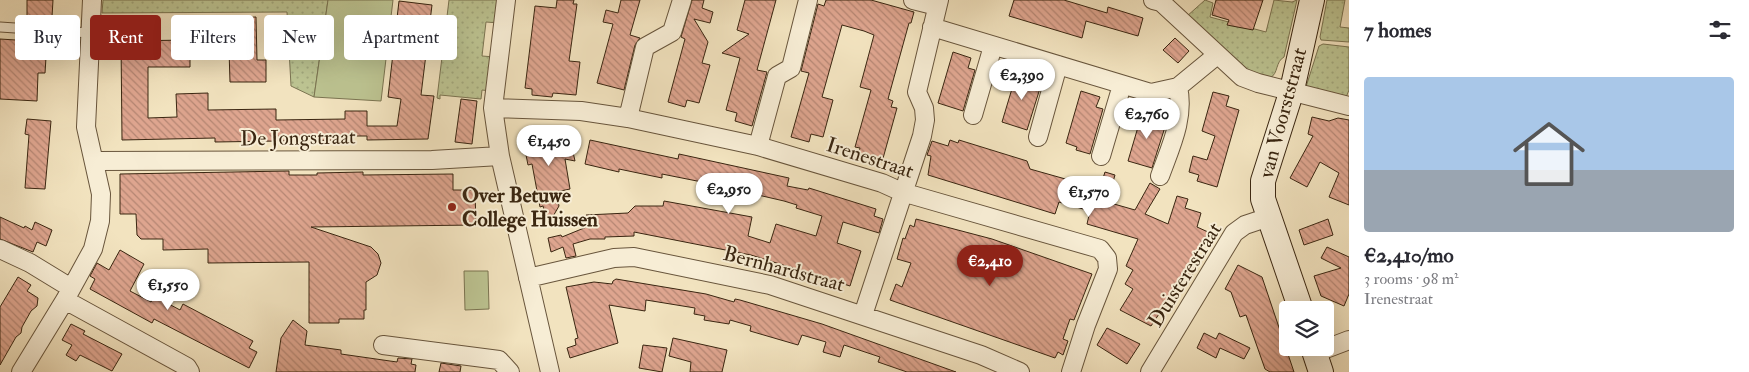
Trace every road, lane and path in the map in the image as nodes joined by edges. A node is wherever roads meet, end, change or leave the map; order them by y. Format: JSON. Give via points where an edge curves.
{"nodes":[{"id":1,"x":92,"y":0,"type":"edge"},
{"id":2,"x":506,"y":0,"type":"edge"},
{"id":3,"x":682,"y":0,"type":"edge"},
{"id":4,"x":808,"y":0,"type":"edge"},
{"id":5,"x":913,"y":0,"type":"edge"},
{"id":6,"x":1153,"y":0,"type":"edge"},
{"id":7,"x":1312,"y":0,"type":"edge"},
{"id":8,"x":938,"y":3,"type":"edge"},
{"id":9,"x":91,"y":15,"type":"edge"},
{"id":10,"x":0,"y":27,"type":"edge"},
{"id":11,"x":932,"y":27,"type":"junction"},
{"id":12,"x":90,"y":34,"type":"joint"},
{"id":13,"x":993,"y":46,"type":"junction"},
{"id":14,"x":1217,"y":55,"type":"junction"},
{"id":15,"x":1058,"y":65,"type":"junction"},
{"id":16,"x":1122,"y":85,"type":"junction"},
{"id":17,"x":1178,"y":87,"type":"junction"},
{"id":18,"x":1291,"y":91,"type":"junction"},
{"id":19,"x":1349,"y":106,"type":"edge"},
{"id":20,"x":493,"y":108,"type":"junction"},
{"id":21,"x":973,"y":116,"type":"dead end"},
{"id":22,"x":628,"y":118,"type":"junction"},
{"id":23,"x":1038,"y":137,"type":"dead end"},
{"id":24,"x":758,"y":146,"type":"junction"},
{"id":25,"x":500,"y":156,"type":"junction"},
{"id":26,"x":1102,"y":156,"type":"dead end"},
{"id":27,"x":95,"y":161,"type":"junction"},
{"id":28,"x":1160,"y":176,"type":"dead end"},
{"id":29,"x":902,"y":192,"type":"junction"},
{"id":30,"x":1269,"y":217,"type":"junction"},
{"id":31,"x":0,"y":249,"type":"edge"},
{"id":32,"x":528,"y":278,"type":"junction"},
{"id":33,"x":68,"y":294,"type":"junction"},
{"id":34,"x":1297,"y":301,"type":"edge"},
{"id":35,"x":863,"y":315,"type":"junction"},
{"id":36,"x":1349,"y":340,"type":"edge"},
{"id":37,"x":383,"y":345,"type":"dead end"},
{"id":38,"x":1316,"y":357,"type":"edge"},
{"id":39,"x":21,"y":372,"type":"edge"},
{"id":40,"x":190,"y":372,"type":"edge"},
{"id":41,"x":510,"y":372,"type":"edge"},
{"id":42,"x":550,"y":372,"type":"edge"},
{"id":43,"x":1020,"y":372,"type":"edge"},
{"id":44,"x":1072,"y":372,"type":"edge"},
{"id":45,"x":1150,"y":372,"type":"edge"}],
"edges":[{"from":1,"to":9,"type":"street"},
{"from":2,"to":20,"type":"street"},
{"from":3,"to":22,"type":"street","via":[[672,32],[645,47]]},
{"from":4,"to":24,"type":"street","via":[[791,68],[777,76]]},
{"from":5,"to":8,"type":"street"},
{"from":6,"to":14,"type":"street","via":[[1161,2]]},
{"from":7,"to":18,"type":"street","name":"van Voorststraat"},
{"from":8,"to":11,"type":"street"},
{"from":10,"to":12,"type":"lane"},
{"from":11,"to":13,"type":"street"},
{"from":11,"to":29,"type":"street","via":[[917,92],[926,120]]},
{"from":12,"to":27,"type":"street","via":[[86,127]]},
{"from":13,"to":15,"type":"street"},
{"from":13,"to":21,"type":"street"},
{"from":14,"to":17,"type":"street"},
{"from":14,"to":18,"type":"street","via":[[1242,77]]},
{"from":15,"to":16,"type":"street"},
{"from":15,"to":23,"type":"street"},
{"from":16,"to":17,"type":"street","via":[[1151,93]]},
{"from":16,"to":26,"type":"street"},
{"from":17,"to":28,"type":"street","via":[[1178,124]]},
{"from":18,"to":19,"type":"street"},
{"from":18,"to":30,"type":"street","name":"van Voorststraat","via":[[1263,181],[1263,199]]},
{"from":20,"to":22,"type":"street","name":"Irenestraat","via":[[582,111]]},
{"from":20,"to":25,"type":"street"},
{"from":22,"to":24,"type":"street","name":"Irenestraat"},
{"from":24,"to":29,"type":"street","name":"Irenestraat"},
{"from":25,"to":27,"type":"street","name":"De Jongstraat","via":[[432,160]]},
{"from":25,"to":32,"type":"street"},
{"from":27,"to":33,"type":"street","via":[[101,194],[100,221],[93,249]]},
{"from":29,"to":35,"type":"street"},
{"from":29,"to":44,"type":"street","name":"Irenestraat","via":[[1100,250],[1104,254],[1108,269]]},
{"from":30,"to":34,"type":"street","name":"van Voorststraat"},
{"from":30,"to":45,"type":"street","name":"Duisterestraat","via":[[1245,225],[1234,233]]},
{"from":31,"to":33,"type":"street","via":[[30,264]]},
{"from":32,"to":35,"type":"street","name":"Bernhardstraat","via":[[614,258],[634,257],[770,285]]},
{"from":32,"to":42,"type":"street"},
{"from":33,"to":39,"type":"street"},
{"from":33,"to":40,"type":"street","via":[[187,367]]},
{"from":35,"to":43,"type":"street","name":"Bernhardstraat","via":[[981,355]]},
{"from":36,"to":38,"type":"street"},
{"from":37,"to":41,"type":"street","via":[[499,360]]}]}
